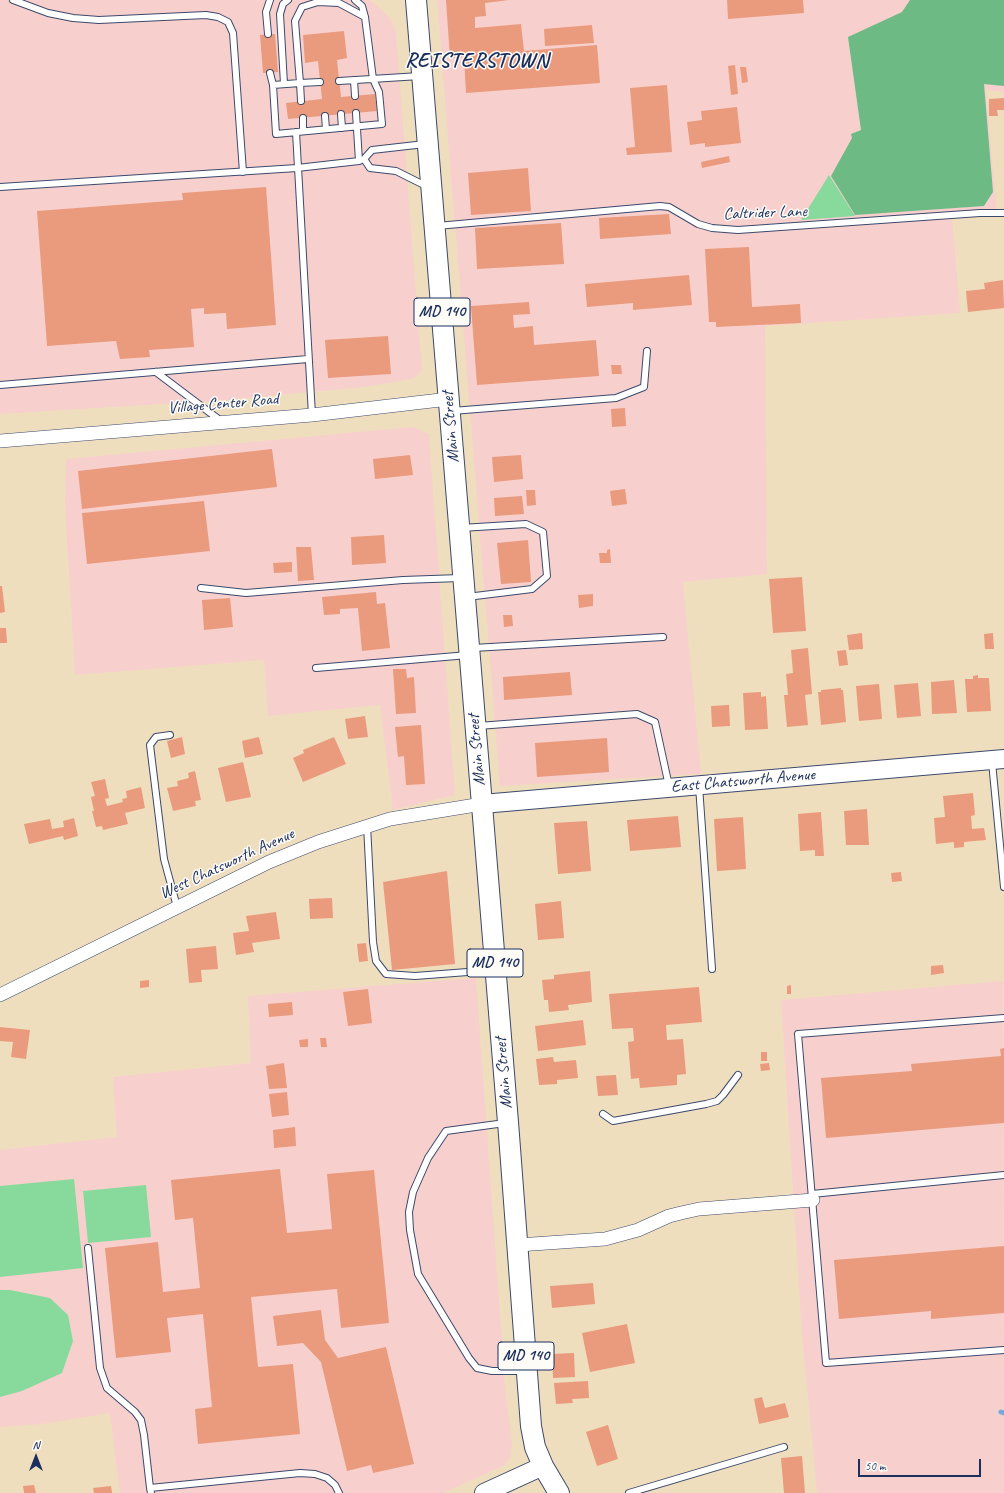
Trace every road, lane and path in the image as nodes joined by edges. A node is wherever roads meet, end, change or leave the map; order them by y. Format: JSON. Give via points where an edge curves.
{"nodes":[{"id":1,"x":13,"y":0,"type":"edge"},
{"id":2,"x":270,"y":0,"type":"edge"},
{"id":3,"x":288,"y":0,"type":"edge"},
{"id":4,"x":355,"y":0,"type":"edge"},
{"id":5,"x":416,"y":0,"type":"edge"},
{"id":6,"x":365,"y":17,"type":"junction"},
{"id":7,"x":268,"y":34,"type":"dead end"},
{"id":8,"x":270,"y":73,"type":"dead end"},
{"id":9,"x":423,"y":75,"type":"junction"},
{"id":10,"x":373,"y":79,"type":"junction"},
{"id":11,"x":354,"y":80,"type":"junction"},
{"id":12,"x":339,"y":81,"type":"dead end"},
{"id":13,"x":320,"y":82,"type":"dead end"},
{"id":14,"x":300,"y":83,"type":"junction"},
{"id":15,"x":284,"y":84,"type":"junction"},
{"id":16,"x":273,"y":85,"type":"junction"},
{"id":17,"x":355,"y":96,"type":"dead end"},
{"id":18,"x":301,"y":101,"type":"dead end"},
{"id":19,"x":356,"y":113,"type":"dead end"},
{"id":20,"x":341,"y":114,"type":"dead end"},
{"id":21,"x":325,"y":116,"type":"dead end"},
{"id":22,"x":303,"y":118,"type":"dead end"},
{"id":23,"x":357,"y":126,"type":"junction"},
{"id":24,"x":342,"y":128,"type":"junction"},
{"id":25,"x":326,"y":129,"type":"junction"},
{"id":26,"x":303,"y":131,"type":"junction"},
{"id":27,"x":296,"y":132,"type":"junction"},
{"id":28,"x":429,"y":143,"type":"junction"},
{"id":29,"x":362,"y":160,"type":"junction"},
{"id":30,"x":298,"y":168,"type":"junction"},
{"id":31,"x":243,"y":172,"type":"junction"},
{"id":32,"x":0,"y":187,"type":"edge"},
{"id":33,"x":433,"y":190,"type":"junction"},
{"id":34,"x":1004,"y":213,"type":"edge"},
{"id":35,"x":436,"y":227,"type":"junction"},
{"id":36,"x":647,"y":351,"type":"dead end"},
{"id":37,"x":308,"y":359,"type":"junction"},
{"id":38,"x":156,"y":372,"type":"junction"},
{"id":39,"x":0,"y":385,"type":"edge"},
{"id":40,"x":450,"y":405,"type":"junction"},
{"id":41,"x":312,"y":415,"type":"junction"},
{"id":42,"x":223,"y":422,"type":"junction"},
{"id":43,"x":0,"y":440,"type":"edge"},
{"id":44,"x":460,"y":528,"type":"junction"},
{"id":45,"x":202,"y":588,"type":"dead end"},
{"id":46,"x":464,"y":588,"type":"junction"},
{"id":47,"x":663,"y":637,"type":"dead end"},
{"id":48,"x":469,"y":651,"type":"junction"},
{"id":49,"x":316,"y":668,"type":"dead end"},
{"id":50,"x":475,"y":726,"type":"junction"},
{"id":51,"x":170,"y":736,"type":"dead end"},
{"id":52,"x":998,"y":760,"type":"edge"},
{"id":53,"x":699,"y":785,"type":"junction"},
{"id":54,"x":669,"y":787,"type":"junction"},
{"id":55,"x":482,"y":804,"type":"junction"},
{"id":56,"x":367,"y":825,"type":"junction"},
{"id":57,"x":1004,"y":887,"type":"edge"},
{"id":58,"x":177,"y":907,"type":"junction"},
{"id":59,"x":712,"y":969,"type":"dead end"},
{"id":60,"x":496,"y":970,"type":"junction"},
{"id":61,"x":0,"y":994,"type":"edge"},
{"id":62,"x":1004,"y":1018,"type":"edge"},
{"id":63,"x":738,"y":1076,"type":"dead end"},
{"id":64,"x":603,"y":1114,"type":"dead end"},
{"id":65,"x":508,"y":1122,"type":"junction"},
{"id":66,"x":1004,"y":1175,"type":"edge"},
{"id":67,"x":812,"y":1197,"type":"junction"},
{"id":68,"x":518,"y":1245,"type":"junction"},
{"id":69,"x":88,"y":1248,"type":"dead end"},
{"id":70,"x":1004,"y":1350,"type":"edge"},
{"id":71,"x":527,"y":1371,"type":"junction"},
{"id":72,"x":784,"y":1447,"type":"dead end"},
{"id":73,"x":543,"y":1466,"type":"junction"},
{"id":74,"x":150,"y":1490,"type":"edge"},
{"id":75,"x":339,"y":1493,"type":"edge"},
{"id":76,"x":484,"y":1493,"type":"edge"},
{"id":77,"x":559,"y":1493,"type":"edge"},
{"id":78,"x":629,"y":1493,"type":"edge"}],
"edges":[{"from":1,"to":31,"type":"lane","via":[[48,13],[73,18],[99,20],[206,15],[228,22],[233,33]]},
{"from":2,"to":7,"type":"lane","via":[[266,12]]},
{"from":3,"to":15,"type":"lane","via":[[283,4],[280,14]]},
{"from":4,"to":6,"type":"lane","via":[[362,6]]},
{"from":5,"to":9,"type":"main road","name":"Main Street","number":"MD 140"},
{"from":6,"to":10,"type":"lane"},
{"from":6,"to":14,"type":"lane","via":[[339,2],[318,2],[302,8],[295,21]]},
{"from":8,"to":16,"type":"lane"},
{"from":9,"to":10,"type":"lane"},
{"from":9,"to":28,"type":"main road","name":"Main Street","number":"MD 140"},
{"from":10,"to":11,"type":"lane"},
{"from":10,"to":23,"type":"lane","via":[[379,92],[382,124]]},
{"from":11,"to":12,"type":"lane"},
{"from":11,"to":17,"type":"lane"},
{"from":13,"to":14,"type":"lane"},
{"from":14,"to":15,"type":"lane"},
{"from":14,"to":18,"type":"lane"},
{"from":15,"to":16,"type":"lane"},
{"from":16,"to":27,"type":"lane","via":[[276,134]]},
{"from":19,"to":23,"type":"lane"},
{"from":20,"to":24,"type":"lane"},
{"from":21,"to":25,"type":"lane"},
{"from":22,"to":26,"type":"lane"},
{"from":23,"to":24,"type":"lane"},
{"from":23,"to":29,"type":"lane"},
{"from":24,"to":25,"type":"lane"},
{"from":25,"to":26,"type":"lane"},
{"from":26,"to":27,"type":"lane"},
{"from":27,"to":30,"type":"lane"},
{"from":28,"to":29,"type":"lane","via":[[372,150]]},
{"from":28,"to":33,"type":"main road","name":"Main Street","number":"MD 140"},
{"from":29,"to":30,"type":"lane"},
{"from":29,"to":33,"type":"lane","via":[[370,168],[396,171]]},
{"from":30,"to":31,"type":"lane"},
{"from":30,"to":37,"type":"lane"},
{"from":31,"to":32,"type":"lane"},
{"from":33,"to":35,"type":"main road","name":"Main Street","number":"MD 140"},
{"from":34,"to":35,"type":"lane","name":"Caltrider Lane","via":[[738,230],[698,224],[674,210],[660,206]]},
{"from":35,"to":40,"type":"main road","name":"Main Street","number":"MD 140"},
{"from":36,"to":40,"type":"lane","via":[[644,387],[616,398]]},
{"from":37,"to":38,"type":"lane"},
{"from":37,"to":41,"type":"lane"},
{"from":38,"to":39,"type":"lane"},
{"from":38,"to":42,"type":"lane"},
{"from":40,"to":41,"type":"street","name":"Village Center Road"},
{"from":40,"to":44,"type":"main road","name":"Main Street","number":"MD 140"},
{"from":41,"to":42,"type":"street","name":"Village Center Road"},
{"from":42,"to":43,"type":"street","name":"Village Center Road"},
{"from":44,"to":46,"type":"main road","name":"Main Street","number":"MD 140"},
{"from":44,"to":46,"type":"lane","via":[[526,524],[543,532],[548,576],[532,589]]},
{"from":45,"to":46,"type":"lane","via":[[246,593],[403,580]]},
{"from":46,"to":48,"type":"main road","name":"Main Street","number":"MD 140"},
{"from":47,"to":48,"type":"lane"},
{"from":48,"to":49,"type":"lane"},
{"from":48,"to":50,"type":"main road","name":"Main Street","number":"MD 140"},
{"from":50,"to":54,"type":"lane","via":[[637,714],[655,722]]},
{"from":50,"to":55,"type":"main road","name":"Main Street","number":"MD 140"},
{"from":51,"to":58,"type":"lane","via":[[156,737],[150,745],[164,859]]},
{"from":52,"to":53,"type":"street","name":"East Chatsworth Avenue"},
{"from":52,"to":57,"type":"lane"},
{"from":53,"to":54,"type":"street","name":"East Chatsworth Avenue"},
{"from":53,"to":59,"type":"lane"},
{"from":54,"to":55,"type":"street","name":"East Chatsworth Avenue"},
{"from":55,"to":56,"type":"street","name":"West Chatsworth Avenue"},
{"from":55,"to":60,"type":"main road","name":"Main Street","number":"MD 140"},
{"from":56,"to":58,"type":"street","name":"West Chatsworth Avenue","via":[[269,862]]},
{"from":56,"to":60,"type":"lane","via":[[373,942],[376,961],[386,974],[415,976]]},
{"from":58,"to":61,"type":"street","name":"West Chatsworth Avenue"},
{"from":60,"to":65,"type":"main road","name":"Main Street","number":"MD 140"},
{"from":62,"to":67,"type":"lane","via":[[798,1034]]},
{"from":63,"to":64,"type":"lane","via":[[717,1101],[613,1121]]},
{"from":65,"to":68,"type":"main road","name":"Main Street","number":"MD 140"},
{"from":65,"to":71,"type":"lane","via":[[446,1131],[428,1158],[413,1192],[409,1212],[410,1230],[418,1274],[469,1358],[478,1368],[492,1371]]},
{"from":66,"to":67,"type":"lane"},
{"from":67,"to":68,"type":"street","via":[[681,1213],[633,1232],[605,1239]]},
{"from":67,"to":70,"type":"lane","via":[[826,1363]]},
{"from":68,"to":71,"type":"main road","name":"Main Street","number":"MD 140"},
{"from":69,"to":74,"type":"lane","via":[[100,1368],[107,1388],[141,1420]]},
{"from":71,"to":73,"type":"main road","name":"Main Street","number":"MD 140","via":[[531,1426],[535,1447]]},
{"from":72,"to":78,"type":"lane"},
{"from":73,"to":76,"type":"street"},
{"from":73,"to":77,"type":"main road","name":"Main Street","number":"MD 140"},
{"from":74,"to":75,"type":"lane","via":[[300,1473],[327,1478]]}]}
